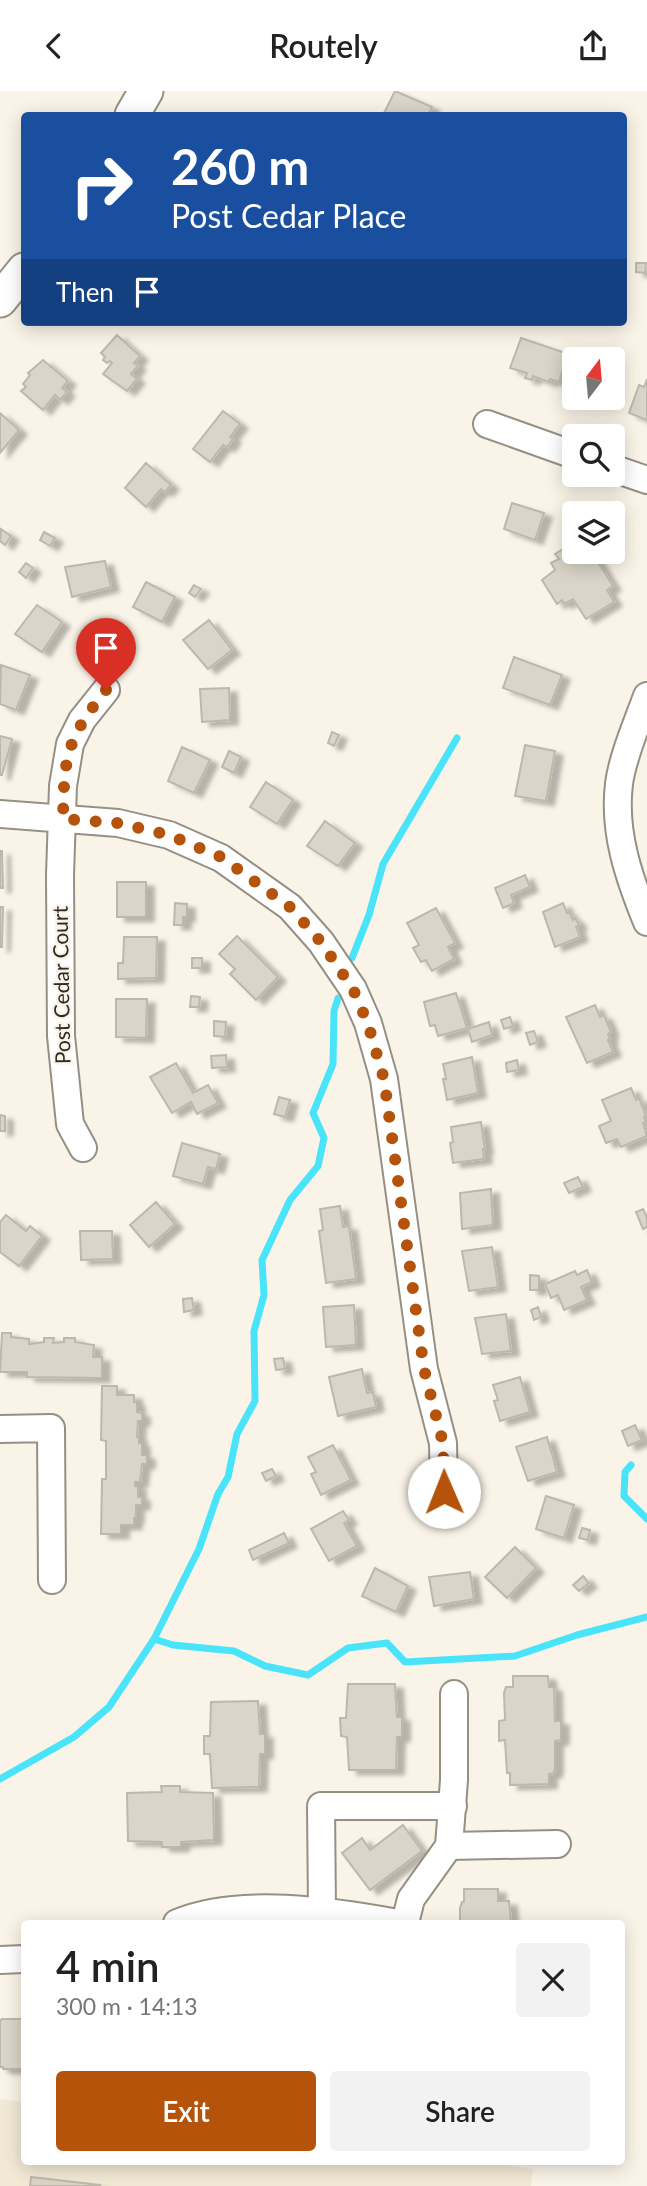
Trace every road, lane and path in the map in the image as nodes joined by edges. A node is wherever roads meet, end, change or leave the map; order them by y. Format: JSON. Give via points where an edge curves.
{"nodes":[{"id":1,"x":146,"y":91,"type":"edge"},
{"id":2,"x":134,"y":112,"type":"edge"},
{"id":3,"x":21,"y":274,"type":"edge"},
{"id":4,"x":0,"y":300,"type":"edge"},
{"id":5,"x":487,"y":424,"type":"dead end"},
{"id":6,"x":562,"y":451,"type":"edge"},
{"id":7,"x":625,"y":472,"type":"edge"},
{"id":8,"x":647,"y":480,"type":"edge"},
{"id":9,"x":106,"y":690,"type":"dead end"},
{"id":10,"x":647,"y":696,"type":"edge"},
{"id":11,"x":0,"y":814,"type":"edge"},
{"id":12,"x":63,"y":819,"type":"junction"},
{"id":13,"x":647,"y":922,"type":"edge"},
{"id":14,"x":83,"y":1148,"type":"dead end"},
{"id":15,"x":0,"y":1429,"type":"edge"},
{"id":16,"x":444,"y":1492,"type":"dead end"},
{"id":17,"x":52,"y":1580,"type":"dead end"},
{"id":18,"x":454,"y":1694,"type":"dead end"},
{"id":19,"x":453,"y":1805,"type":"junction"},
{"id":20,"x":557,"y":1844,"type":"dead end"},
{"id":21,"x":449,"y":1846,"type":"junction"},
{"id":22,"x":323,"y":1912,"type":"junction"},
{"id":23,"x":184,"y":1920,"type":"edge"},
{"id":24,"x":378,"y":1920,"type":"edge"},
{"id":25,"x":406,"y":1920,"type":"edge"},
{"id":26,"x":21,"y":1959,"type":"edge"},
{"id":27,"x":0,"y":1960,"type":"edge"}],
"edges":[{"from":1,"to":2,"type":"street"},
{"from":3,"to":4,"type":"street"},
{"from":5,"to":6,"type":"street"},
{"from":7,"to":8,"type":"street"},
{"from":9,"to":12,"type":"street","name":"Post Cedar Court","via":[[70,744]]},
{"from":10,"to":13,"type":"street","via":[[619,781],[617,814],[622,847]]},
{"from":11,"to":12,"type":"street"},
{"from":12,"to":14,"type":"street","name":"Post Cedar Court","via":[[61,1036],[70,1124]]},
{"from":12,"to":16,"type":"street","via":[[118,823],[169,835],[221,857],[290,907],[353,989],[384,1079],[424,1369],[443,1443]]},
{"from":15,"to":17,"type":"street","via":[[51,1428]]},
{"from":18,"to":19,"type":"street"},
{"from":19,"to":21,"type":"street"},
{"from":19,"to":22,"type":"street","via":[[321,1806]]},
{"from":20,"to":21,"type":"street"},
{"from":21,"to":25,"type":"street","via":[[411,1899]]},
{"from":22,"to":23,"type":"street","via":[[220,1911]]},
{"from":22,"to":24,"type":"street"},
{"from":26,"to":27,"type":"street"}]}
